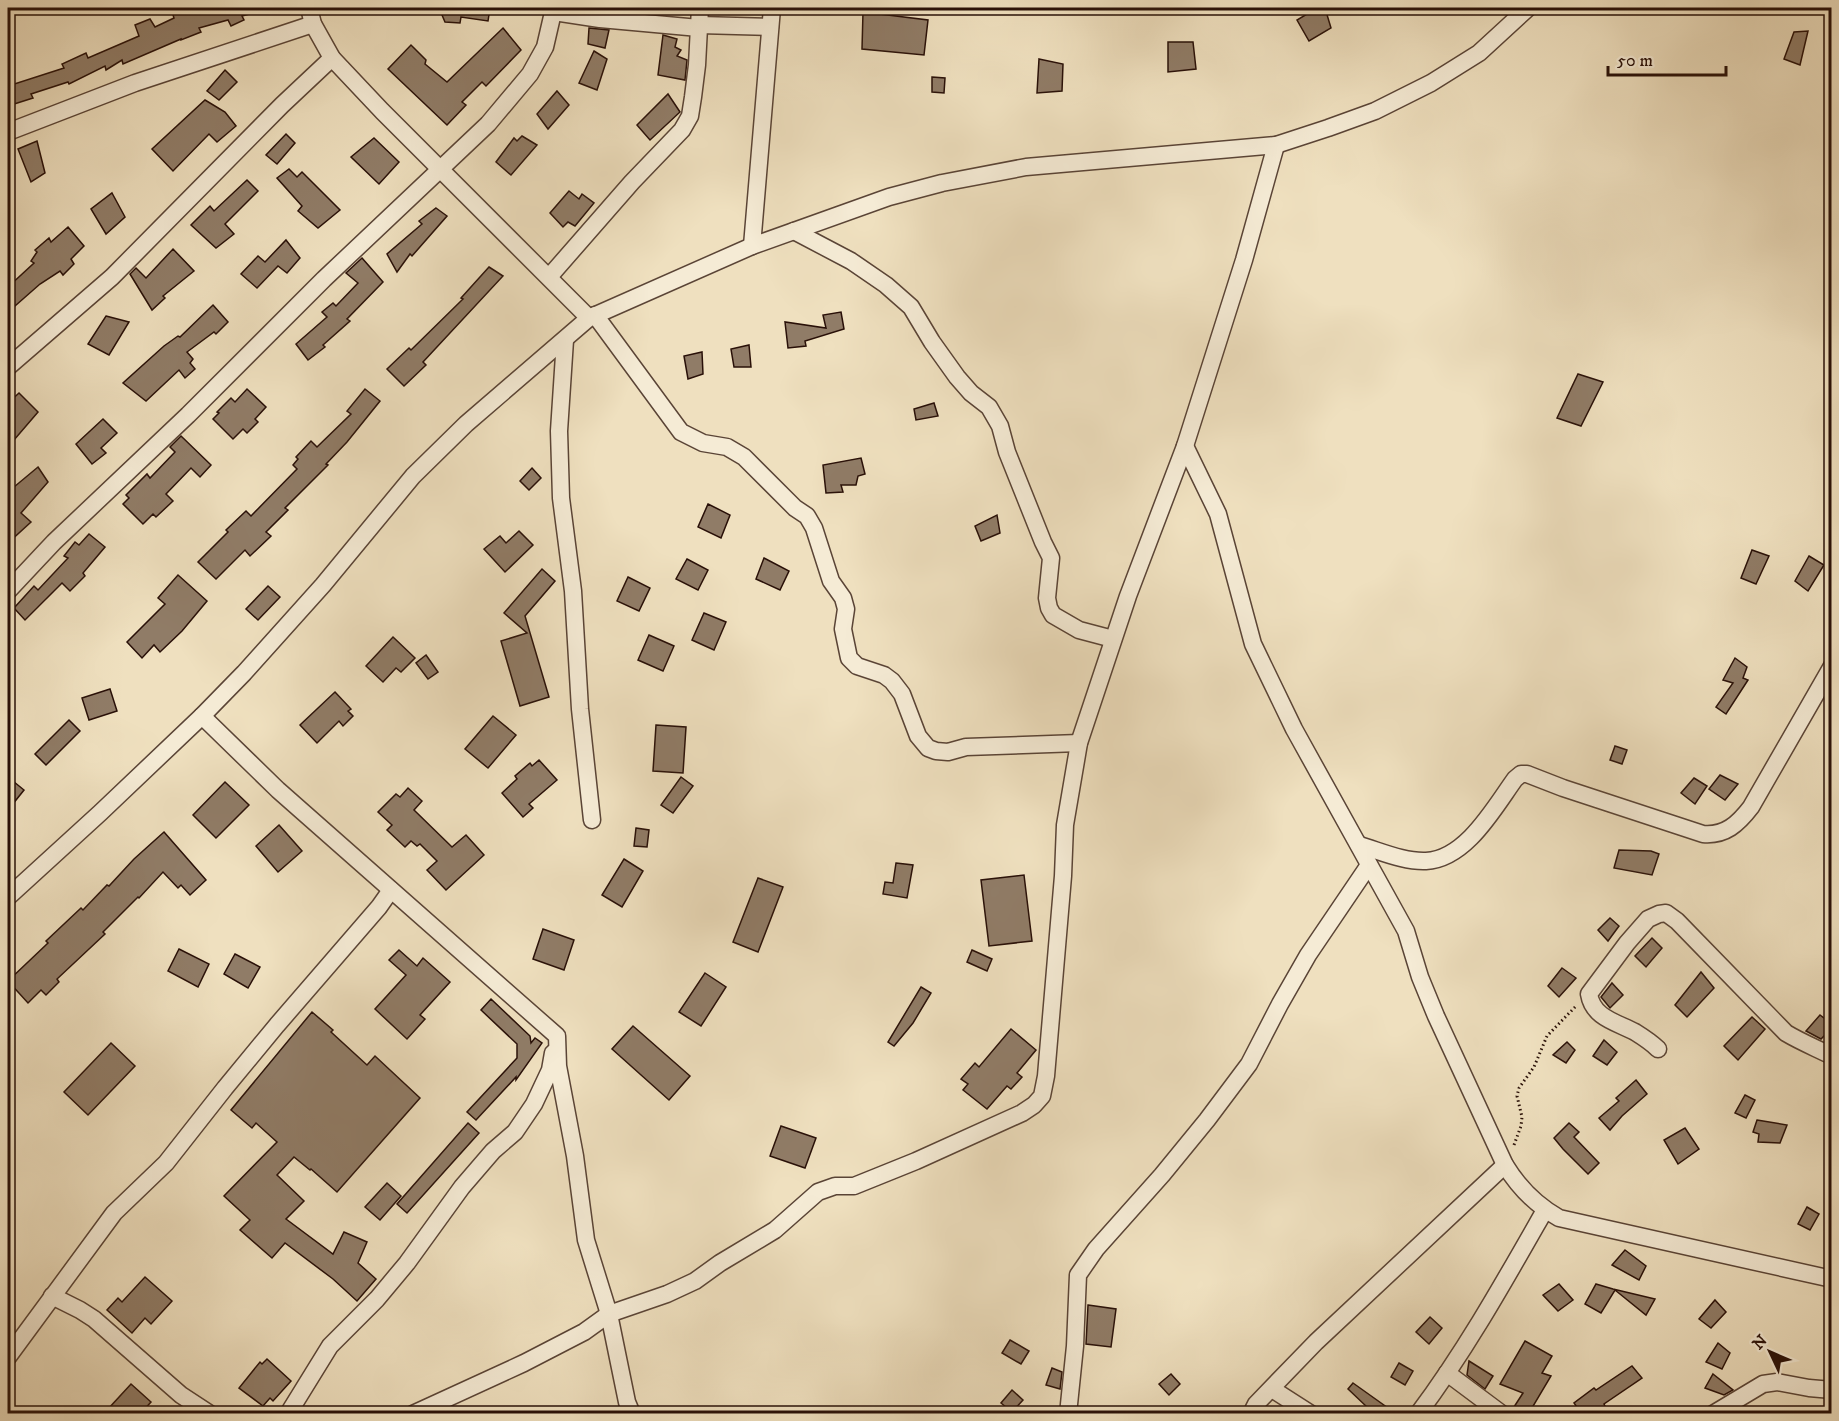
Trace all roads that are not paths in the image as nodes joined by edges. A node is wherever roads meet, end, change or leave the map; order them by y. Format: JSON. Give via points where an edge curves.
{"nodes":[{"id":1,"x":700,"y":8,"type":"edge"},
{"id":2,"x":772,"y":8,"type":"edge"},
{"id":3,"x":1528,"y":8,"type":"edge"},
{"id":4,"x":554,"y":10,"type":"edge"},
{"id":5,"x":311,"y":16,"type":"edge"},
{"id":6,"x":699,"y":26,"type":"junction"},
{"id":7,"x":770,"y":27,"type":"junction"},
{"id":8,"x":332,"y":58,"type":"junction"},
{"id":9,"x":8,"y":132,"type":"edge"},
{"id":10,"x":1276,"y":144,"type":"junction"},
{"id":11,"x":440,"y":168,"type":"junction"},
{"id":12,"x":794,"y":231,"type":"junction"},
{"id":13,"x":752,"y":246,"type":"junction"},
{"id":14,"x":549,"y":277,"type":"junction"},
{"id":15,"x":592,"y":316,"type":"junction"},
{"id":16,"x":565,"y":340,"type":"junction"},
{"id":17,"x":8,"y":367,"type":"edge"},
{"id":18,"x":1185,"y":446,"type":"junction"},
{"id":19,"x":8,"y":591,"type":"edge"},
{"id":20,"x":1113,"y":639,"type":"junction"},
{"id":21,"x":1832,"y":666,"type":"edge"},
{"id":22,"x":202,"y":716,"type":"junction"},
{"id":23,"x":1079,"y":743,"type":"junction"},
{"id":24,"x":592,"y":820,"type":"dead end"},
{"id":25,"x":1359,"y":845,"type":"junction"},
{"id":26,"x":1369,"y":865,"type":"junction"},
{"id":27,"x":391,"y":890,"type":"junction"},
{"id":28,"x":8,"y":897,"type":"edge"},
{"id":29,"x":556,"y":1036,"type":"junction"},
{"id":30,"x":1658,"y":1049,"type":"dead end"},
{"id":31,"x":1832,"y":1056,"type":"edge"},
{"id":32,"x":1505,"y":1166,"type":"junction"},
{"id":33,"x":1545,"y":1210,"type":"junction"},
{"id":34,"x":1832,"y":1279,"type":"edge"},
{"id":35,"x":52,"y":1296,"type":"junction"},
{"id":36,"x":609,"y":1314,"type":"junction"},
{"id":37,"x":8,"y":1357,"type":"edge"},
{"id":38,"x":1447,"y":1373,"type":"junction"},
{"id":39,"x":1272,"y":1389,"type":"junction"},
{"id":40,"x":1832,"y":1390,"type":"edge"},
{"id":41,"x":210,"y":1413,"type":"edge"},
{"id":42,"x":288,"y":1413,"type":"edge"},
{"id":43,"x":413,"y":1413,"type":"edge"},
{"id":44,"x":632,"y":1413,"type":"edge"},
{"id":45,"x":1068,"y":1413,"type":"edge"},
{"id":46,"x":1251,"y":1413,"type":"edge"},
{"id":47,"x":1311,"y":1413,"type":"edge"},
{"id":48,"x":1418,"y":1413,"type":"edge"},
{"id":49,"x":1502,"y":1413,"type":"edge"},
{"id":50,"x":1713,"y":1413,"type":"edge"}],
"edges":[{"from":1,"to":6,"type":"street"},
{"from":2,"to":7,"type":"street"},
{"from":3,"to":10,"type":"street","via":[[1479,53],[1431,83],[1375,111]]},
{"from":4,"to":6,"type":"street","via":[[600,19]]},
{"from":4,"to":11,"type":"street","via":[[545,47],[530,74],[488,124]]},
{"from":5,"to":8,"type":"street"},
{"from":5,"to":9,"type":"street"},
{"from":6,"to":7,"type":"street"},
{"from":6,"to":14,"type":"street","via":[[690,116],[682,130]]},
{"from":7,"to":13,"type":"street"},
{"from":8,"to":11,"type":"street"},
{"from":8,"to":17,"type":"street","via":[[112,277]]},
{"from":10,"to":12,"type":"street","via":[[1005,171],[900,194]]},
{"from":10,"to":18,"type":"street"},
{"from":11,"to":14,"type":"street"},
{"from":11,"to":19,"type":"street"},
{"from":12,"to":13,"type":"street"},
{"from":12,"to":20,"type":"street","via":[[851,261],[911,307],[957,377],[989,407],[1000,426],[1051,558],[1047,598],[1053,615],[1079,630]]},
{"from":13,"to":15,"type":"street"},
{"from":14,"to":15,"type":"street"},
{"from":15,"to":16,"type":"street"},
{"from":15,"to":23,"type":"street","via":[[681,432],[703,443],[727,447],[744,457],[807,516],[831,581],[843,598],[843,629],[849,658],[857,666],[892,681],[902,694],[918,736],[928,748],[948,752],[966,747]]},
{"from":16,"to":22,"type":"street","via":[[466,424],[413,476],[323,585]]},
{"from":16,"to":24,"type":"street","via":[[559,431],[561,498],[573,591]]},
{"from":18,"to":20,"type":"street"},
{"from":18,"to":25,"type":"street","via":[[1218,514],[1253,644],[1294,729]]},
{"from":20,"to":23,"type":"street"},
{"from":21,"to":25,"type":"street","via":[[1750,807],[1731,827],[1714,835],[1521,774],[1472,837],[1441,858],[1403,858]]},
{"from":22,"to":27,"type":"street"},
{"from":22,"to":28,"type":"street"},
{"from":23,"to":36,"type":"street","via":[[1065,825],[1053,1007],[1042,1096],[1022,1113],[916,1161],[854,1186],[835,1186],[818,1192],[775,1230],[695,1281]]},
{"from":25,"to":26,"type":"street"},
{"from":26,"to":32,"type":"street","via":[[1406,931],[1436,1016]]},
{"from":26,"to":45,"type":"street","via":[[1308,956],[1249,1064],[1078,1275]]},
{"from":27,"to":29,"type":"street"},
{"from":27,"to":35,"type":"street","via":[[166,1163],[114,1213]]},
{"from":29,"to":36,"type":"street","via":[[586,1240]]},
{"from":29,"to":42,"type":"street","via":[[550,1070],[534,1104],[514,1132],[470,1178],[377,1299],[330,1346]]},
{"from":30,"to":31,"type":"street","via":[[1596,1011],[1589,994],[1648,919],[1666,913],[1786,1033]]},
{"from":32,"to":33,"type":"street"},
{"from":32,"to":39,"type":"street","via":[[1316,1342]]},
{"from":33,"to":34,"type":"street","via":[[1587,1226]]},
{"from":33,"to":38,"type":"street","via":[[1490,1308]]},
{"from":35,"to":37,"type":"street"},
{"from":35,"to":41,"type":"street","via":[[94,1319],[181,1395]]},
{"from":36,"to":43,"type":"street","via":[[524,1364]]},
{"from":36,"to":44,"type":"street"},
{"from":38,"to":48,"type":"street"},
{"from":38,"to":49,"type":"street"},
{"from":39,"to":46,"type":"street"},
{"from":39,"to":47,"type":"street"},
{"from":40,"to":50,"type":"street","via":[[1777,1382],[1763,1384]]}]}
